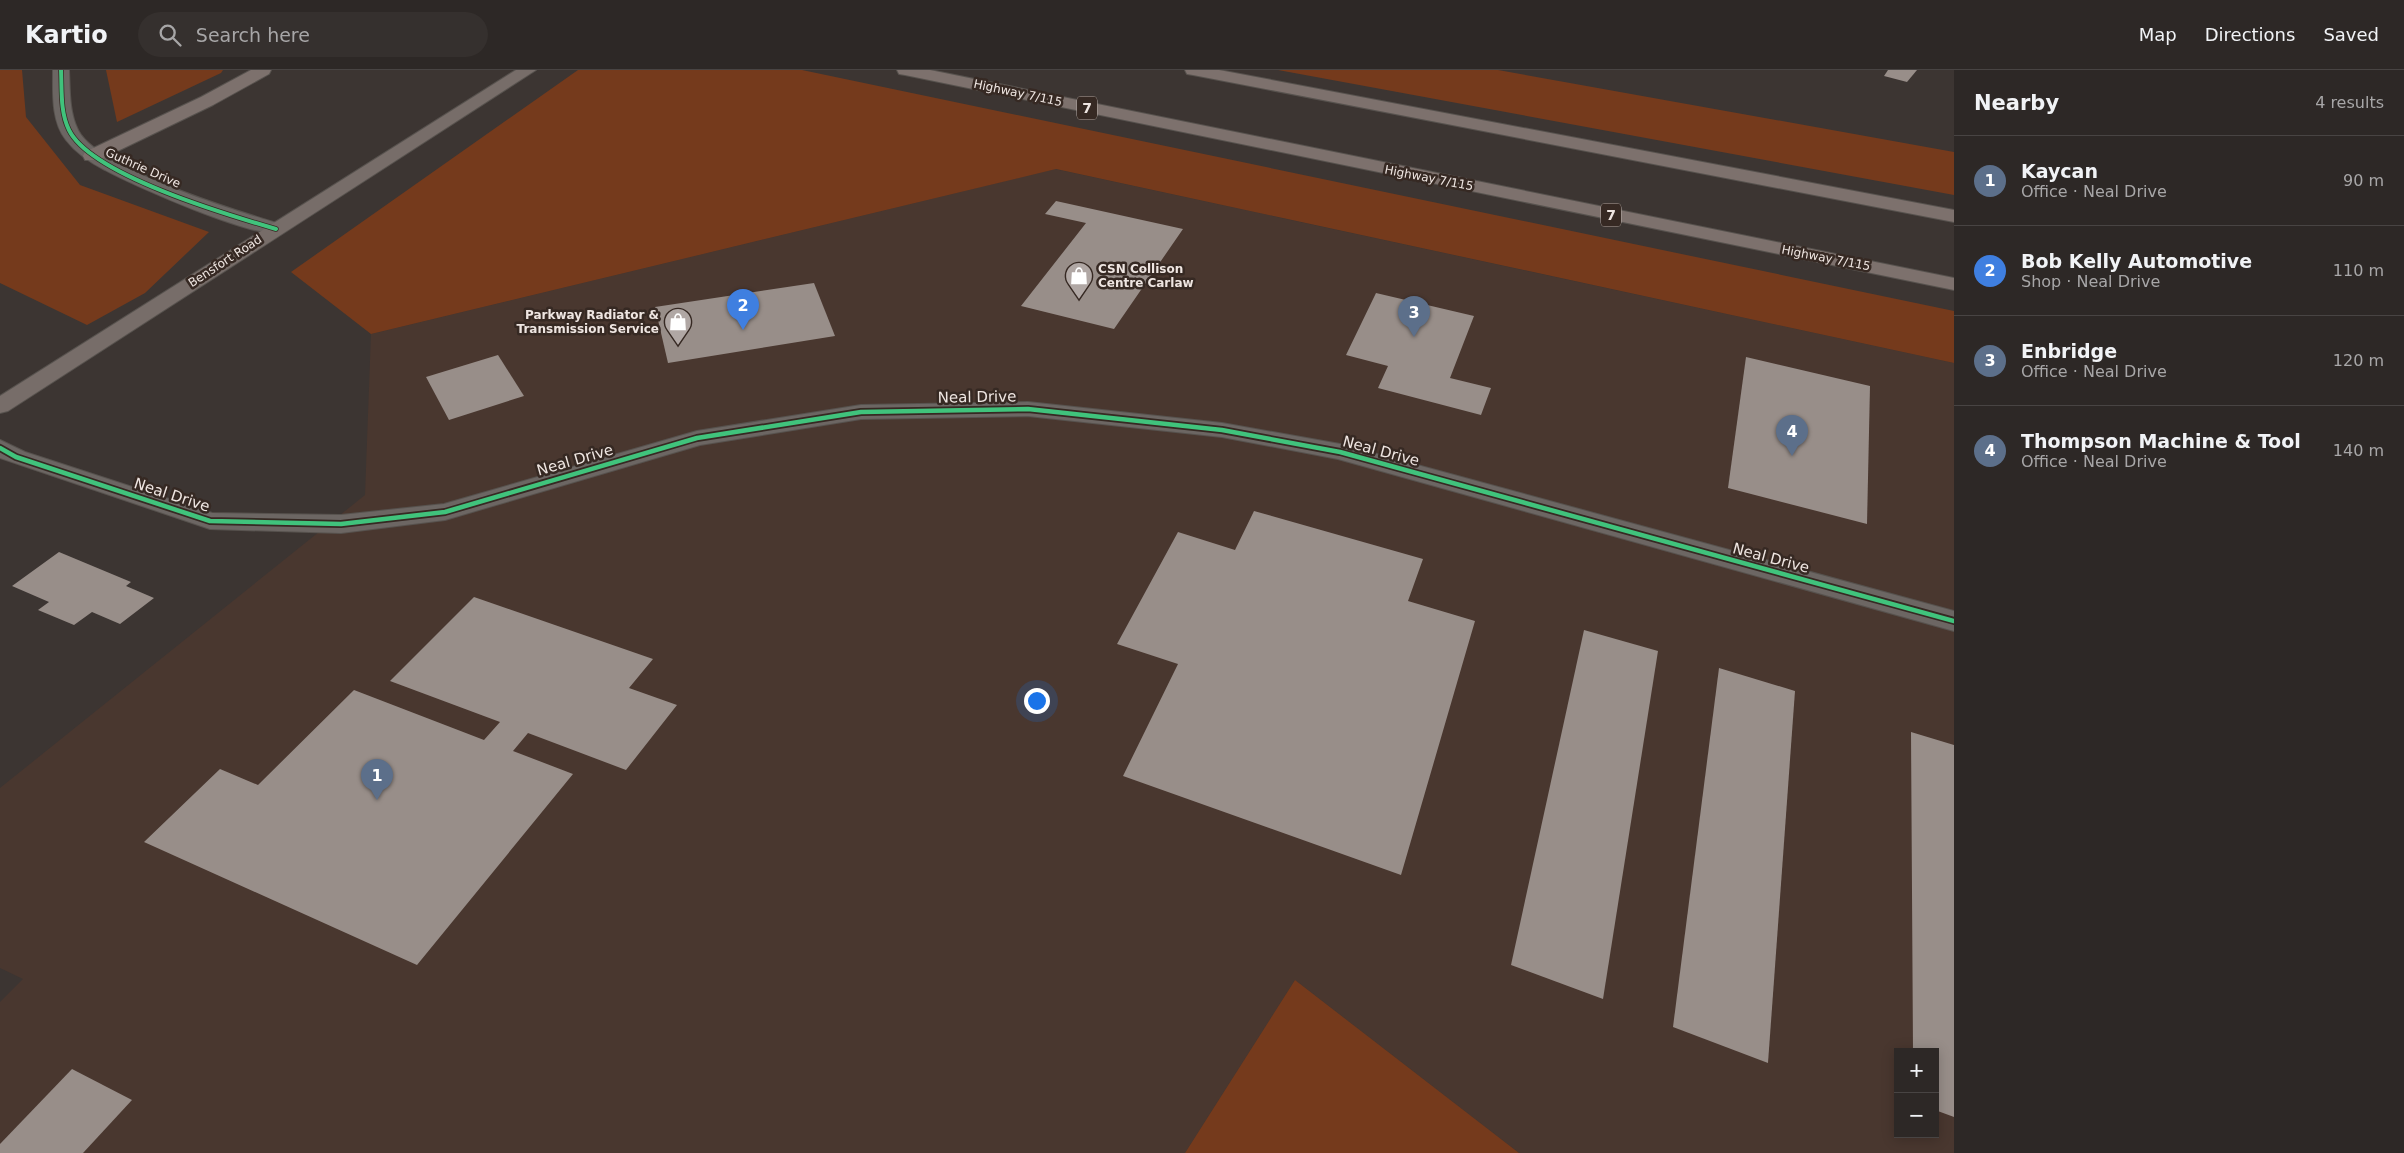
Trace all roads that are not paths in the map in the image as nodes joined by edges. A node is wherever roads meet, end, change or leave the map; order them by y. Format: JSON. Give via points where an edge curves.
{"nodes":[{"id":1,"x":61,"y":70,"type":"edge"},
{"id":2,"x":263,"y":70,"type":"edge"},
{"id":3,"x":528,"y":70,"type":"edge"},
{"id":4,"x":905,"y":70,"type":"edge"},
{"id":5,"x":1194,"y":70,"type":"edge"},
{"id":6,"x":92,"y":156,"type":"junction"},
{"id":7,"x":1954,"y":216,"type":"edge"},
{"id":8,"x":276,"y":229,"type":"junction"},
{"id":9,"x":1954,"y":284,"type":"edge"},
{"id":10,"x":0,"y":406,"type":"edge"},
{"id":11,"x":0,"y":448,"type":"edge"},
{"id":12,"x":1954,"y":621,"type":"edge"}],
"edges":[{"from":1,"to":6,"type":"street","name":"Guthrie Drive","via":[[64,112],[72,136]]},
{"from":2,"to":6,"type":"highway","via":[[207,101]]},
{"from":3,"to":8,"type":"main road","name":"Bensfort Road"},
{"from":4,"to":9,"type":"highway","name":"Highway 7/115","number":"7"},
{"from":5,"to":7,"type":"highway"},
{"from":6,"to":8,"type":"street","name":"Guthrie Drive","via":[[145,182],[240,219]]},
{"from":8,"to":10,"type":"main road","name":"Bensfort Road"},
{"from":11,"to":12,"type":"street","name":"Neal Drive","via":[[16,457],[210,521],[341,524],[446,512],[696,438],[861,412],[1028,409],[1222,430],[1340,452]]}]}
